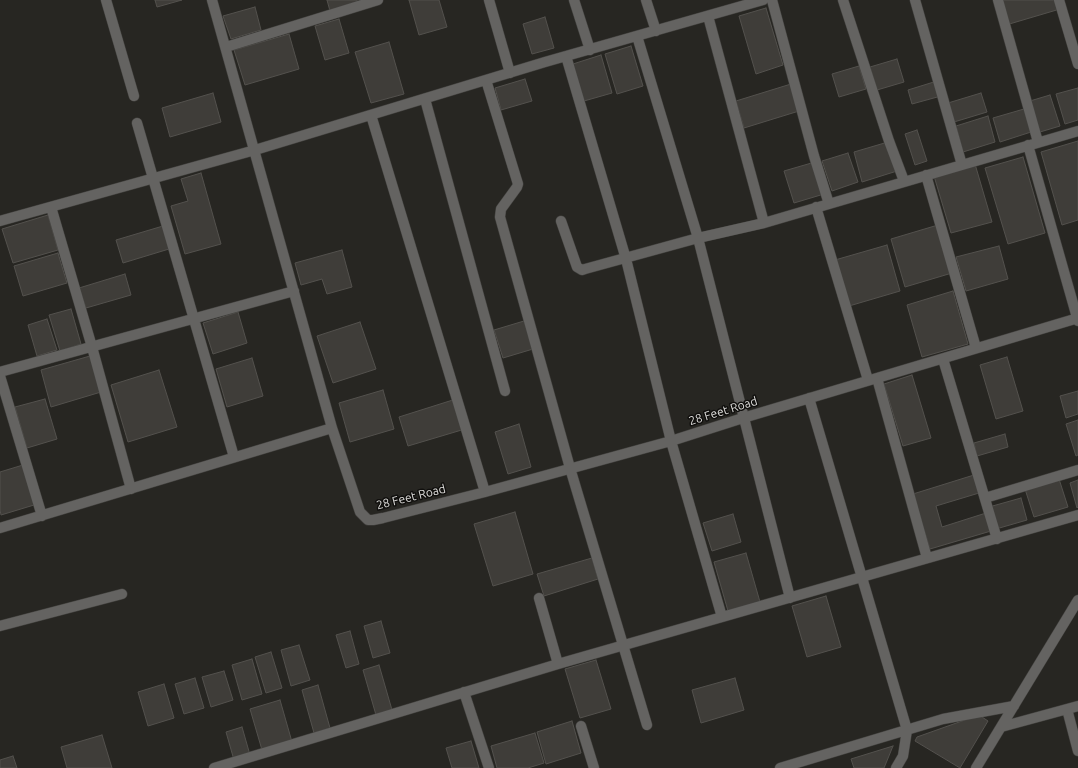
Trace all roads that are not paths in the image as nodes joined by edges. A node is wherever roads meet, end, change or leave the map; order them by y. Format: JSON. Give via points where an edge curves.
{"nodes":[{"id":1,"x":106,"y":0,"type":"edge"},
{"id":2,"x":212,"y":0,"type":"edge"},
{"id":3,"x":378,"y":0,"type":"edge"},
{"id":4,"x":489,"y":0,"type":"edge"},
{"id":5,"x":574,"y":0,"type":"edge"},
{"id":6,"x":646,"y":0,"type":"edge"},
{"id":7,"x":763,"y":0,"type":"edge"},
{"id":8,"x":772,"y":0,"type":"edge"},
{"id":9,"x":843,"y":0,"type":"edge"},
{"id":10,"x":915,"y":0,"type":"edge"},
{"id":11,"x":998,"y":0,"type":"edge"},
{"id":12,"x":1059,"y":0,"type":"edge"},
{"id":13,"x":708,"y":16,"type":"junction"},
{"id":14,"x":656,"y":31,"type":"junction"},
{"id":15,"x":637,"y":36,"type":"junction"},
{"id":16,"x":226,"y":47,"type":"junction"},
{"id":17,"x":590,"y":50,"type":"junction"},
{"id":18,"x":566,"y":56,"type":"junction"},
{"id":19,"x":1078,"y":64,"type":"edge"},
{"id":20,"x":510,"y":73,"type":"junction"},
{"id":21,"x":486,"y":80,"type":"junction"},
{"id":22,"x":134,"y":96,"type":"dead end"},
{"id":23,"x":425,"y":98,"type":"junction"},
{"id":24,"x":371,"y":115,"type":"junction"},
{"id":25,"x":137,"y":123,"type":"dead end"},
{"id":26,"x":1078,"y":131,"type":"edge"},
{"id":27,"x":1033,"y":144,"type":"junction"},
{"id":28,"x":255,"y":150,"type":"junction"},
{"id":29,"x":962,"y":165,"type":"junction"},
{"id":30,"x":926,"y":175,"type":"junction"},
{"id":31,"x":153,"y":178,"type":"junction"},
{"id":32,"x":904,"y":181,"type":"junction"},
{"id":33,"x":829,"y":204,"type":"junction"},
{"id":34,"x":51,"y":207,"type":"junction"},
{"id":35,"x":816,"y":207,"type":"junction"},
{"id":36,"x":0,"y":221,"type":"edge"},
{"id":37,"x":561,"y":221,"type":"dead end"},
{"id":38,"x":764,"y":223,"type":"junction"},
{"id":39,"x":698,"y":238,"type":"junction"},
{"id":40,"x":626,"y":259,"type":"junction"},
{"id":41,"x":294,"y":291,"type":"junction"},
{"id":42,"x":194,"y":318,"type":"junction"},
{"id":43,"x":1078,"y":319,"type":"edge"},
{"id":44,"x":92,"y":347,"type":"junction"},
{"id":45,"x":976,"y":348,"type":"junction"},
{"id":46,"x":943,"y":359,"type":"junction"},
{"id":47,"x":0,"y":372,"type":"edge"},
{"id":48,"x":0,"y":376,"type":"edge"},
{"id":49,"x":873,"y":379,"type":"junction"},
{"id":50,"x":505,"y":391,"type":"dead end"},
{"id":51,"x":809,"y":398,"type":"junction"},
{"id":52,"x":743,"y":418,"type":"junction"},
{"id":53,"x":332,"y":428,"type":"junction"},
{"id":54,"x":671,"y":441,"type":"junction"},
{"id":55,"x":234,"y":457,"type":"junction"},
{"id":56,"x":570,"y":468,"type":"junction"},
{"id":57,"x":1078,"y":470,"type":"edge"},
{"id":58,"x":130,"y":489,"type":"junction"},
{"id":59,"x":485,"y":492,"type":"junction"},
{"id":60,"x":984,"y":498,"type":"junction"},
{"id":61,"x":1078,"y":515,"type":"edge"},
{"id":62,"x":42,"y":516,"type":"junction"},
{"id":63,"x":0,"y":528,"type":"edge"},
{"id":64,"x":996,"y":539,"type":"junction"},
{"id":65,"x":927,"y":558,"type":"junction"},
{"id":66,"x":862,"y":577,"type":"junction"},
{"id":67,"x":122,"y":594,"type":"dead end"},
{"id":68,"x":539,"y":598,"type":"dead end"},
{"id":69,"x":790,"y":598,"type":"junction"},
{"id":70,"x":1078,"y":600,"type":"edge"},
{"id":71,"x":722,"y":617,"type":"junction"},
{"id":72,"x":0,"y":626,"type":"edge"},
{"id":73,"x":623,"y":646,"type":"junction"},
{"id":74,"x":558,"y":664,"type":"junction"},
{"id":75,"x":464,"y":692,"type":"junction"},
{"id":76,"x":1014,"y":706,"type":"junction"},
{"id":77,"x":1078,"y":706,"type":"edge"},
{"id":78,"x":1067,"y":709,"type":"junction"},
{"id":79,"x":647,"y":725,"type":"dead end"},
{"id":80,"x":581,"y":726,"type":"dead end"},
{"id":81,"x":1001,"y":727,"type":"junction"},
{"id":82,"x":907,"y":730,"type":"junction"},
{"id":83,"x":1078,"y":752,"type":"edge"},
{"id":84,"x":214,"y":768,"type":"edge"},
{"id":85,"x":489,"y":768,"type":"edge"},
{"id":86,"x":594,"y":768,"type":"edge"},
{"id":87,"x":780,"y":768,"type":"edge"},
{"id":88,"x":896,"y":768,"type":"edge"},
{"id":89,"x":976,"y":768,"type":"edge"}],
"edges":[{"from":1,"to":22,"type":"street"},
{"from":2,"to":16,"type":"street"},
{"from":3,"to":16,"type":"street"},
{"from":4,"to":20,"type":"street"},
{"from":5,"to":17,"type":"street"},
{"from":6,"to":14,"type":"street"},
{"from":7,"to":13,"type":"street"},
{"from":8,"to":33,"type":"street"},
{"from":9,"to":32,"type":"street"},
{"from":10,"to":29,"type":"street"},
{"from":11,"to":27,"type":"street"},
{"from":12,"to":19,"type":"street"},
{"from":13,"to":14,"type":"street"},
{"from":13,"to":38,"type":"street"},
{"from":14,"to":15,"type":"street"},
{"from":15,"to":17,"type":"street"},
{"from":15,"to":39,"type":"street"},
{"from":16,"to":28,"type":"street"},
{"from":17,"to":18,"type":"street"},
{"from":18,"to":20,"type":"street"},
{"from":18,"to":40,"type":"street"},
{"from":20,"to":21,"type":"street"},
{"from":21,"to":23,"type":"street"},
{"from":21,"to":56,"type":"street","via":[[518,184],[501,209],[500,217]]},
{"from":23,"to":24,"type":"street"},
{"from":23,"to":50,"type":"street"},
{"from":24,"to":28,"type":"street"},
{"from":24,"to":59,"type":"street"},
{"from":25,"to":31,"type":"street"},
{"from":26,"to":27,"type":"street"},
{"from":27,"to":29,"type":"street"},
{"from":27,"to":43,"type":"street"},
{"from":28,"to":31,"type":"street"},
{"from":28,"to":41,"type":"street"},
{"from":29,"to":30,"type":"street"},
{"from":30,"to":32,"type":"street"},
{"from":30,"to":45,"type":"street"},
{"from":31,"to":34,"type":"street"},
{"from":31,"to":42,"type":"street"},
{"from":32,"to":33,"type":"street"},
{"from":33,"to":35,"type":"street"},
{"from":34,"to":36,"type":"street"},
{"from":34,"to":44,"type":"street"},
{"from":35,"to":38,"type":"street"},
{"from":35,"to":49,"type":"street"},
{"from":37,"to":40,"type":"street","via":[[579,269]]},
{"from":38,"to":39,"type":"street"},
{"from":39,"to":40,"type":"street"},
{"from":39,"to":52,"type":"street"},
{"from":40,"to":54,"type":"street"},
{"from":41,"to":42,"type":"street"},
{"from":41,"to":53,"type":"street"},
{"from":42,"to":44,"type":"street"},
{"from":42,"to":55,"type":"street"},
{"from":43,"to":45,"type":"street","name":"28 Feet Road"},
{"from":44,"to":47,"type":"street"},
{"from":44,"to":58,"type":"street"},
{"from":45,"to":46,"type":"street","name":"28 Feet Road"},
{"from":46,"to":49,"type":"street","name":"28 Feet Road"},
{"from":46,"to":60,"type":"street"},
{"from":48,"to":62,"type":"street"},
{"from":49,"to":51,"type":"street","name":"28 Feet Road"},
{"from":49,"to":65,"type":"street"},
{"from":51,"to":52,"type":"street","name":"28 Feet Road"},
{"from":51,"to":66,"type":"street"},
{"from":52,"to":54,"type":"street","name":"28 Feet Road"},
{"from":52,"to":69,"type":"street"},
{"from":53,"to":55,"type":"street"},
{"from":53,"to":59,"type":"street","name":"28 Feet Road","via":[[364,518],[373,520]]},
{"from":54,"to":56,"type":"street","name":"28 Feet Road"},
{"from":54,"to":71,"type":"street"},
{"from":55,"to":58,"type":"street"},
{"from":56,"to":59,"type":"street","name":"28 Feet Road"},
{"from":56,"to":73,"type":"street"},
{"from":57,"to":60,"type":"street"},
{"from":58,"to":62,"type":"street"},
{"from":60,"to":64,"type":"street"},
{"from":61,"to":64,"type":"street"},
{"from":62,"to":63,"type":"street"},
{"from":64,"to":65,"type":"street"},
{"from":65,"to":66,"type":"street"},
{"from":66,"to":69,"type":"street"},
{"from":66,"to":82,"type":"street"},
{"from":67,"to":72,"type":"street"},
{"from":68,"to":74,"type":"street"},
{"from":69,"to":71,"type":"street"},
{"from":70,"to":76,"type":"street"},
{"from":71,"to":73,"type":"street"},
{"from":73,"to":74,"type":"street"},
{"from":73,"to":79,"type":"street"},
{"from":74,"to":75,"type":"street"},
{"from":75,"to":84,"type":"street"},
{"from":75,"to":85,"type":"street"},
{"from":76,"to":81,"type":"street"},
{"from":76,"to":82,"type":"street","via":[[943,719]]},
{"from":77,"to":78,"type":"street"},
{"from":78,"to":81,"type":"street"},
{"from":78,"to":83,"type":"street"},
{"from":80,"to":86,"type":"street"},
{"from":81,"to":89,"type":"street"},
{"from":82,"to":87,"type":"street"},
{"from":82,"to":88,"type":"street","via":[[903,756]]}]}
